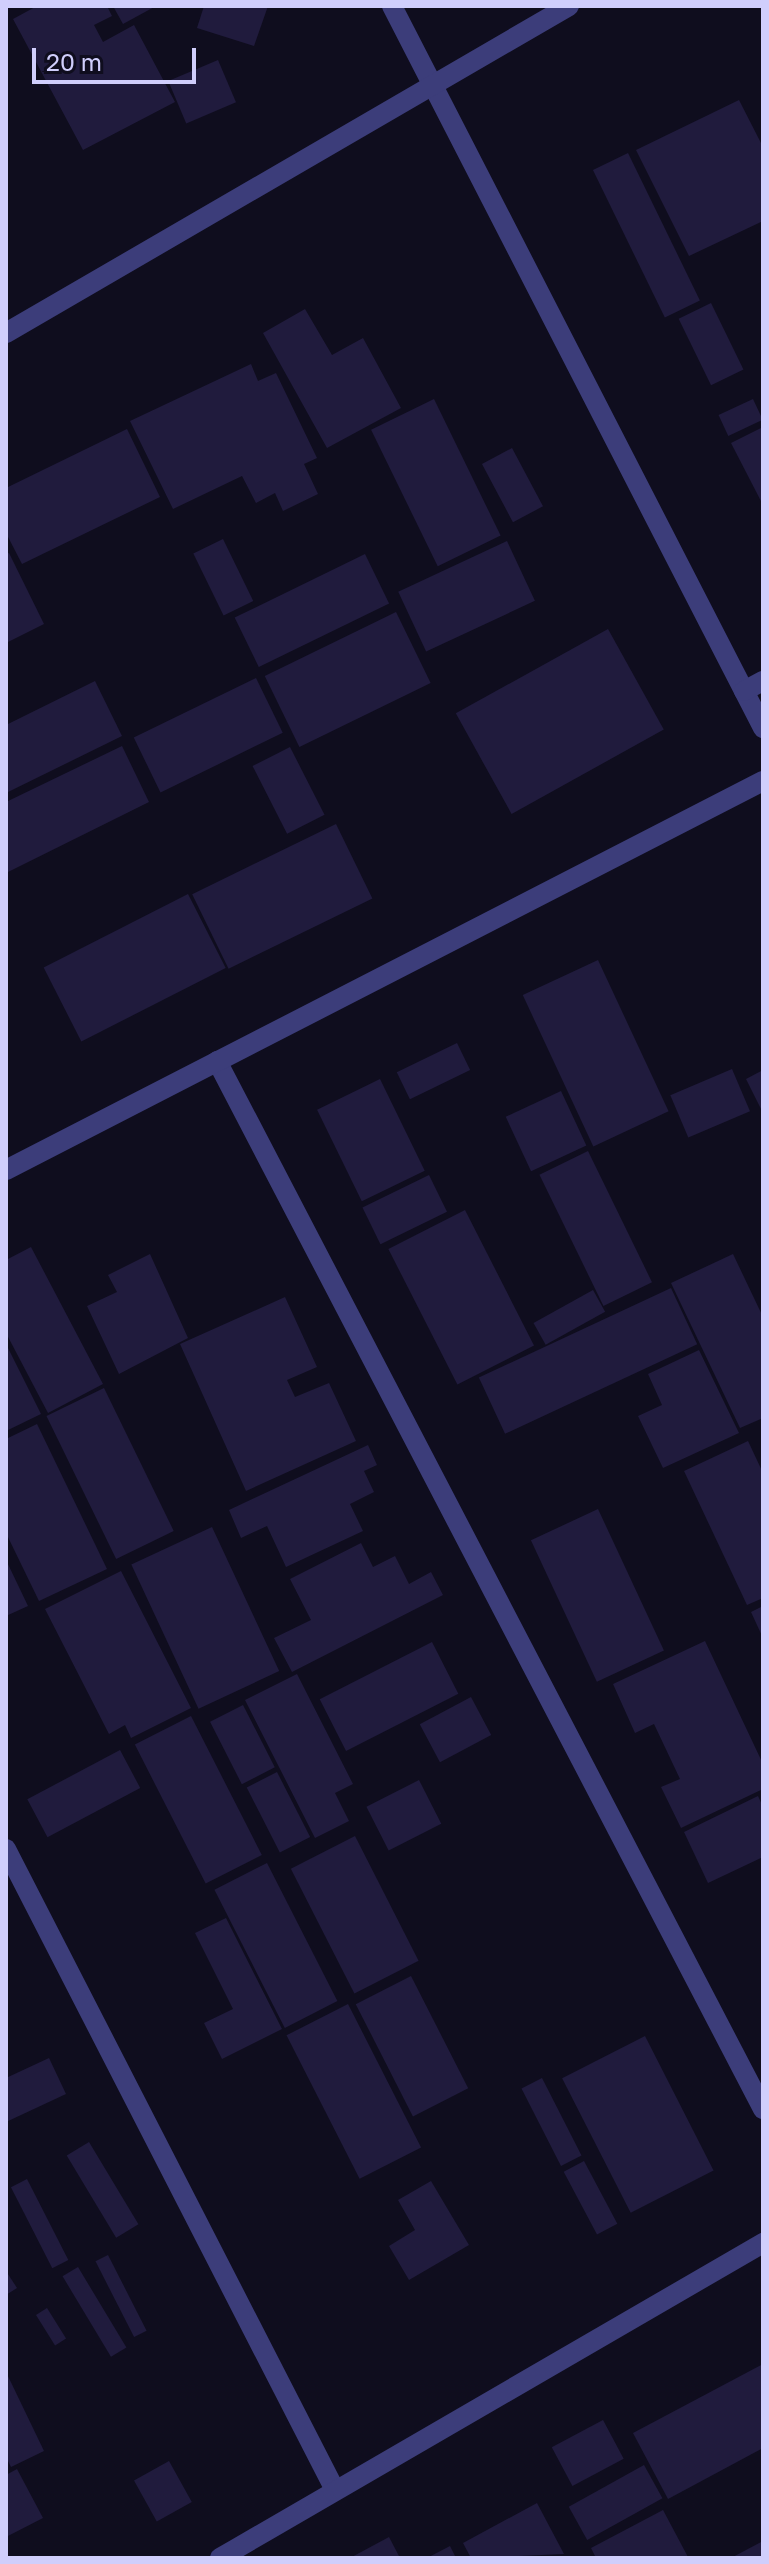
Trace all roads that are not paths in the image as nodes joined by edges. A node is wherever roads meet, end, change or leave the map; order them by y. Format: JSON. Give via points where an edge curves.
{"nodes":[{"id":1,"x":392,"y":6,"type":"edge"},
{"id":2,"x":569,"y":6,"type":"edge"},
{"id":3,"x":433,"y":85,"type":"junction"},
{"id":4,"x":6,"y":333,"type":"edge"},
{"id":5,"x":763,"y":681,"type":"edge"},
{"id":6,"x":744,"y":691,"type":"junction"},
{"id":7,"x":763,"y":728,"type":"edge"},
{"id":8,"x":763,"y":781,"type":"edge"},
{"id":9,"x":217,"y":1061,"type":"junction"},
{"id":10,"x":6,"y":1170,"type":"edge"},
{"id":11,"x":6,"y":1849,"type":"edge"},
{"id":12,"x":763,"y":2109,"type":"edge"},
{"id":13,"x":763,"y":2243,"type":"edge"},
{"id":14,"x":335,"y":2490,"type":"junction"},
{"id":15,"x":220,"y":2558,"type":"edge"}],
"edges":[{"from":1,"to":3,"type":"street"},
{"from":2,"to":3,"type":"street"},
{"from":3,"to":4,"type":"street"},
{"from":3,"to":6,"type":"street"},
{"from":5,"to":6,"type":"street"},
{"from":6,"to":7,"type":"street"},
{"from":8,"to":9,"type":"street"},
{"from":9,"to":10,"type":"street"},
{"from":9,"to":12,"type":"street"},
{"from":11,"to":14,"type":"street"},
{"from":13,"to":14,"type":"street"},
{"from":14,"to":15,"type":"street"}]}
